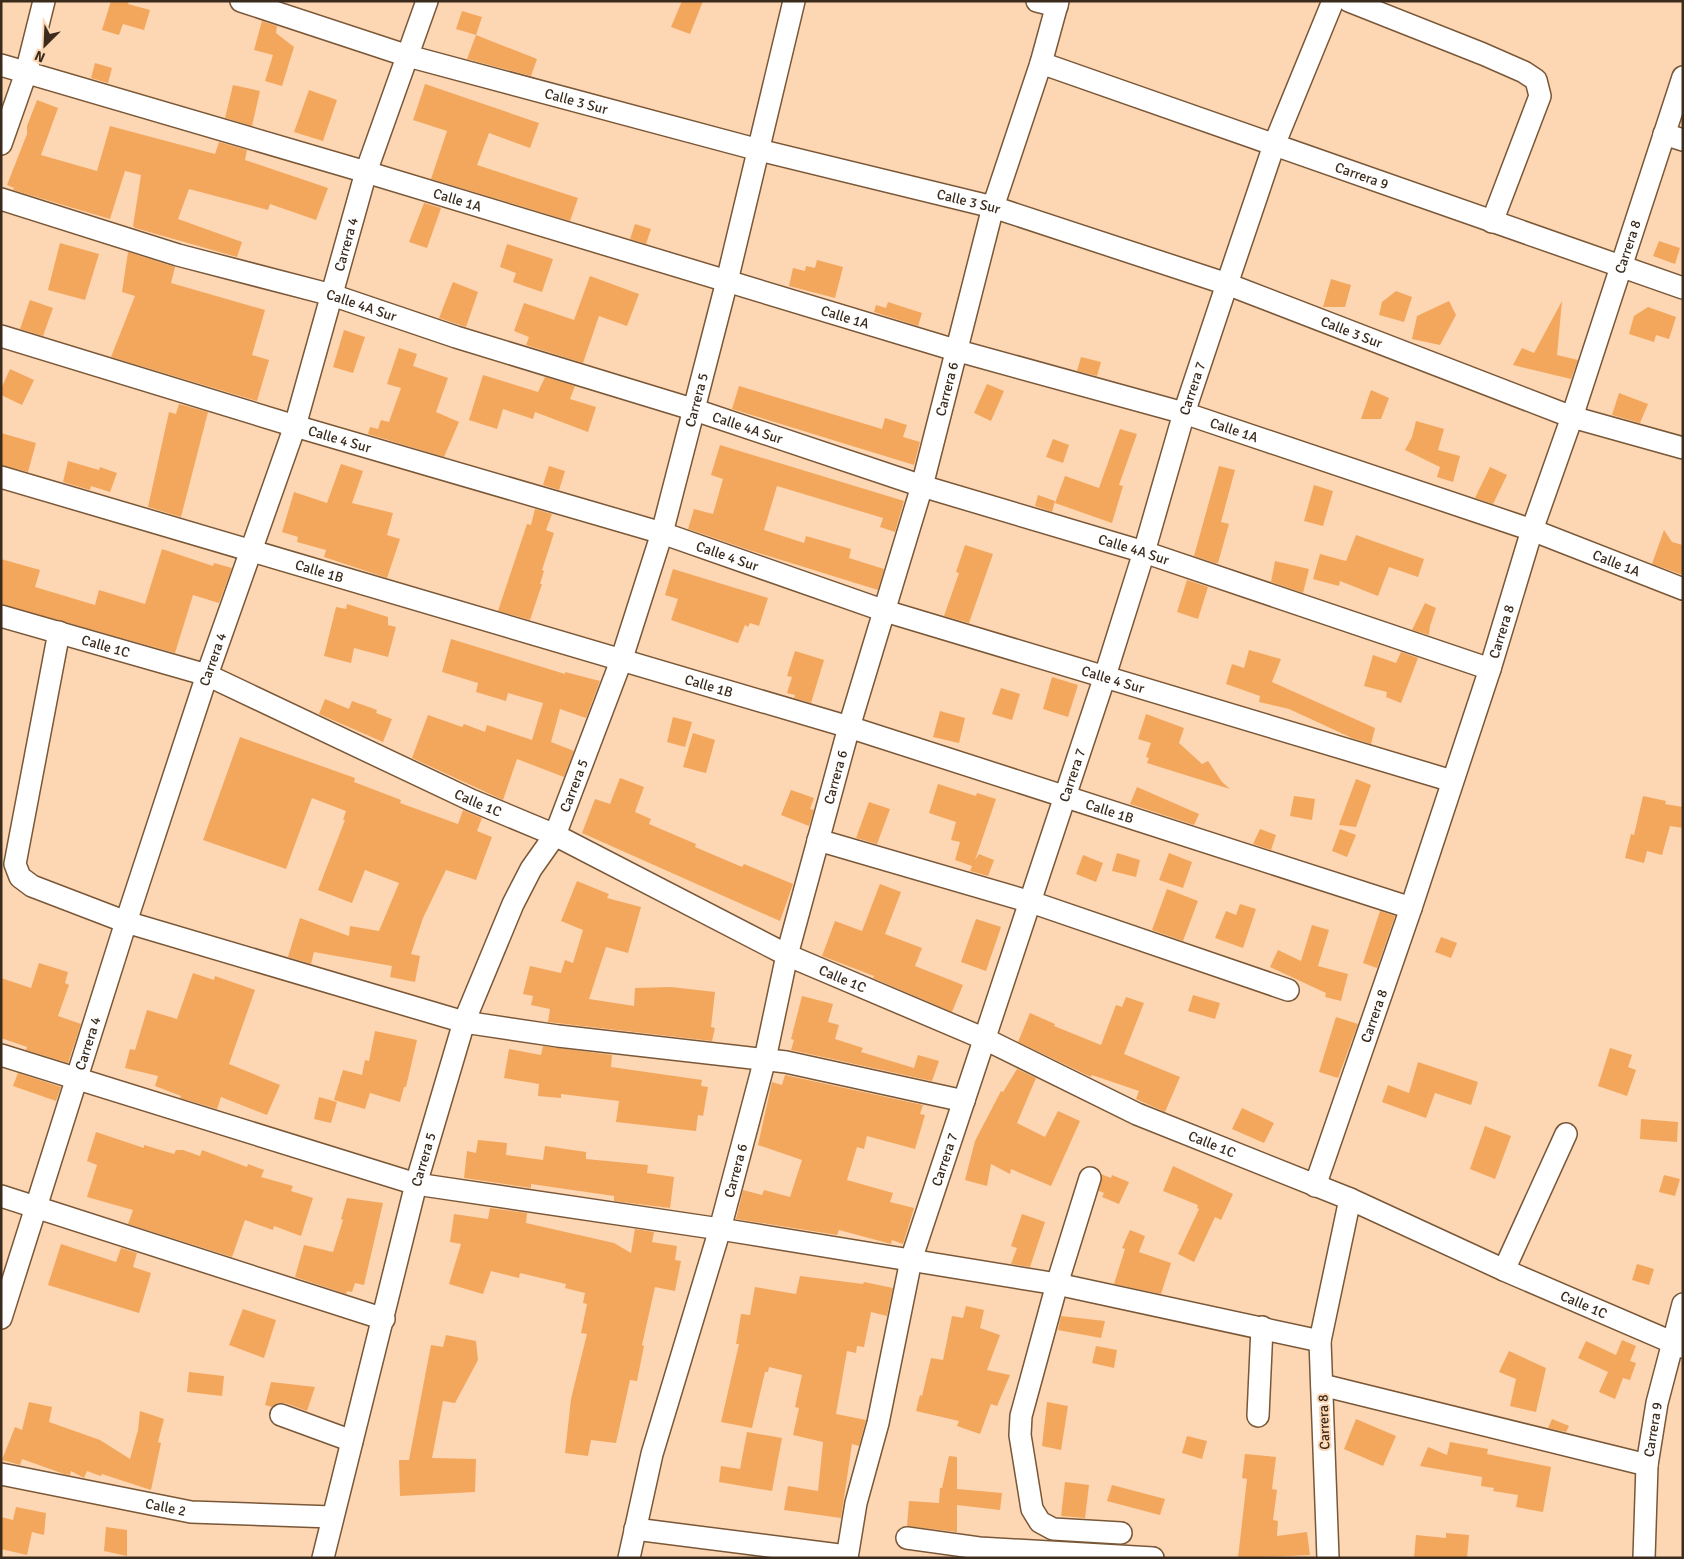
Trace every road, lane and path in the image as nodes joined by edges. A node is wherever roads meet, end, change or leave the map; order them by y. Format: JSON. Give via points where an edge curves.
{"nodes":[{"id":1,"x":44,"y":1,"type":"edge"},
{"id":2,"x":241,"y":1,"type":"edge"},
{"id":3,"x":427,"y":1,"type":"edge"},
{"id":4,"x":794,"y":1,"type":"edge"},
{"id":5,"x":1333,"y":1,"type":"edge"},
{"id":6,"x":1349,"y":1,"type":"edge"},
{"id":7,"x":1051,"y":3,"type":"edge"},
{"id":8,"x":408,"y":56,"type":"junction"},
{"id":9,"x":1041,"y":64,"type":"junction"},
{"id":10,"x":1,"y":65,"type":"edge"},
{"id":11,"x":26,"y":73,"type":"junction"},
{"id":12,"x":1683,"y":77,"type":"edge"},
{"id":13,"x":1674,"y":137,"type":"edge"},
{"id":14,"x":1,"y":144,"type":"edge"},
{"id":15,"x":1274,"y":145,"type":"junction"},
{"id":16,"x":759,"y":150,"type":"junction"},
{"id":17,"x":366,"y":172,"type":"junction"},
{"id":18,"x":1,"y":199,"type":"edge"},
{"id":19,"x":993,"y":207,"type":"junction"},
{"id":20,"x":1492,"y":222,"type":"junction"},
{"id":21,"x":1621,"y":268,"type":"junction"},
{"id":22,"x":727,"y":281,"type":"junction"},
{"id":23,"x":1227,"y":284,"type":"junction"},
{"id":24,"x":1683,"y":288,"type":"edge"},
{"id":25,"x":332,"y":295,"type":"junction"},
{"id":26,"x":1,"y":336,"type":"edge"},
{"id":27,"x":955,"y":350,"type":"junction"},
{"id":28,"x":692,"y":409,"type":"junction"},
{"id":29,"x":1184,"y":413,"type":"junction"},
{"id":30,"x":1572,"y":418,"type":"junction"},
{"id":31,"x":294,"y":426,"type":"junction"},
{"id":32,"x":1683,"y":448,"type":"edge"},
{"id":33,"x":1,"y":477,"type":"edge"},
{"id":34,"x":922,"y":486,"type":"junction"},
{"id":35,"x":1532,"y":530,"type":"junction"},
{"id":36,"x":662,"y":533,"type":"junction"},
{"id":37,"x":251,"y":551,"type":"junction"},
{"id":38,"x":1144,"y":552,"type":"junction"},
{"id":39,"x":1683,"y":589,"type":"edge"},
{"id":40,"x":885,"y":611,"type":"junction"},
{"id":41,"x":1,"y":616,"type":"edge"},
{"id":42,"x":59,"y":632,"type":"junction"},
{"id":43,"x":621,"y":661,"type":"junction"},
{"id":44,"x":1490,"y":669,"type":"junction"},
{"id":45,"x":207,"y":675,"type":"junction"},
{"id":46,"x":1105,"y":676,"type":"junction"},
{"id":47,"x":849,"y":727,"type":"junction"},
{"id":48,"x":1452,"y":780,"type":"junction"},
{"id":49,"x":1064,"y":797,"type":"junction"},
{"id":50,"x":555,"y":835,"type":"junction"},
{"id":51,"x":818,"y":840,"type":"junction"},
{"id":52,"x":1030,"y":902,"type":"junction"},
{"id":53,"x":1411,"y":908,"type":"junction"},
{"id":54,"x":126,"y":922,"type":"junction"},
{"id":55,"x":787,"y":955,"type":"junction"},
{"id":56,"x":1288,"y":990,"type":"dead end"},
{"id":57,"x":464,"y":1022,"type":"junction"},
{"id":58,"x":985,"y":1039,"type":"junction"},
{"id":59,"x":1,"y":1055,"type":"edge"},
{"id":60,"x":764,"y":1059,"type":"junction"},
{"id":61,"x":76,"y":1080,"type":"junction"},
{"id":62,"x":964,"y":1100,"type":"junction"},
{"id":63,"x":1566,"y":1134,"type":"dead end"},
{"id":64,"x":1090,"y":1178,"type":"dead end"},
{"id":65,"x":416,"y":1184,"type":"junction"},
{"id":66,"x":1315,"y":1186,"type":"junction"},
{"id":67,"x":1,"y":1196,"type":"edge"},
{"id":68,"x":1350,"y":1199,"type":"junction"},
{"id":69,"x":37,"y":1209,"type":"junction"},
{"id":70,"x":720,"y":1229,"type":"junction"},
{"id":71,"x":911,"y":1260,"type":"junction"},
{"id":72,"x":1504,"y":1270,"type":"junction"},
{"id":73,"x":1057,"y":1284,"type":"junction"},
{"id":74,"x":1683,"y":1304,"type":"edge"},
{"id":75,"x":1,"y":1318,"type":"edge"},
{"id":76,"x":384,"y":1320,"type":"junction"},
{"id":77,"x":1262,"y":1327,"type":"junction"},
{"id":78,"x":1320,"y":1341,"type":"junction"},
{"id":79,"x":1678,"y":1345,"type":"edge"},
{"id":80,"x":1322,"y":1385,"type":"junction"},
{"id":81,"x":281,"y":1415,"type":"dead end"},
{"id":82,"x":1258,"y":1416,"type":"dead end"},
{"id":83,"x":352,"y":1442,"type":"junction"},
{"id":84,"x":1648,"y":1465,"type":"junction"},
{"id":85,"x":1,"y":1474,"type":"edge"},
{"id":86,"x":330,"y":1524,"type":"junction"},
{"id":87,"x":635,"y":1529,"type":"junction"},
{"id":88,"x":1121,"y":1533,"type":"dead end"},
{"id":89,"x":907,"y":1538,"type":"dead end"},
{"id":90,"x":848,"y":1550,"type":"edge"},
{"id":91,"x":323,"y":1558,"type":"edge"},
{"id":92,"x":629,"y":1558,"type":"edge"},
{"id":93,"x":1153,"y":1558,"type":"edge"},
{"id":94,"x":1328,"y":1558,"type":"edge"},
{"id":95,"x":1644,"y":1558,"type":"edge"}],
"edges":[{"from":1,"to":11,"type":"street"},
{"from":2,"to":8,"type":"street","name":"Calle 3 Sur"},
{"from":3,"to":8,"type":"street","name":"Carrera 4"},
{"from":4,"to":16,"type":"street","name":"Carrera 5"},
{"from":5,"to":15,"type":"street","name":"Carrera 7"},
{"from":6,"to":20,"type":"street","via":[[1483,54],[1536,80],[1540,96]]},
{"from":7,"to":9,"type":"street","name":"Carrera 6"},
{"from":8,"to":16,"type":"street","name":"Calle 3 Sur"},
{"from":8,"to":17,"type":"street","name":"Carrera 4"},
{"from":9,"to":15,"type":"street","name":"Carrera 9"},
{"from":9,"to":19,"type":"street","name":"Carrera 6"},
{"from":10,"to":11,"type":"street","name":"Calle 1A"},
{"from":11,"to":14,"type":"street"},
{"from":11,"to":17,"type":"street","name":"Calle 1A"},
{"from":12,"to":13,"type":"street","name":"Carrera 8"},
{"from":13,"to":21,"type":"street","name":"Carrera 8"},
{"from":15,"to":20,"type":"street","name":"Carrera 9"},
{"from":15,"to":23,"type":"street","name":"Carrera 7"},
{"from":16,"to":19,"type":"street","name":"Calle 3 Sur"},
{"from":16,"to":22,"type":"street","name":"Carrera 5"},
{"from":17,"to":22,"type":"street","name":"Calle 1A"},
{"from":17,"to":25,"type":"street","name":"Carrera 4"},
{"from":18,"to":25,"type":"street","name":"Calle 4A Sur","via":[[178,254]]},
{"from":19,"to":23,"type":"street","name":"Calle 3 Sur"},
{"from":19,"to":27,"type":"street","name":"Carrera 6"},
{"from":20,"to":21,"type":"street","name":"Carrera 9"},
{"from":21,"to":24,"type":"street","name":"Carrera 9"},
{"from":21,"to":30,"type":"street","name":"Carrera 8"},
{"from":22,"to":27,"type":"street","name":"Calle 1A"},
{"from":22,"to":28,"type":"street","name":"Carrera 5"},
{"from":23,"to":29,"type":"street","name":"Carrera 7"},
{"from":23,"to":30,"type":"street","name":"Calle 3 Sur"},
{"from":25,"to":28,"type":"street","name":"Calle 4A Sur","via":[[456,338]]},
{"from":25,"to":31,"type":"street","name":"Carrera 4"},
{"from":26,"to":31,"type":"street","name":"Calle 4 Sur"},
{"from":27,"to":29,"type":"street","name":"Calle 1A"},
{"from":27,"to":34,"type":"street","name":"Carrera 6"},
{"from":28,"to":34,"type":"street","name":"Calle 4A Sur"},
{"from":28,"to":36,"type":"street","name":"Carrera 5"},
{"from":29,"to":35,"type":"street","name":"Calle 1A"},
{"from":29,"to":38,"type":"street","name":"Carrera 7"},
{"from":30,"to":32,"type":"street","name":"Calle 3 Sur"},
{"from":30,"to":35,"type":"street","name":"Carrera 8"},
{"from":31,"to":36,"type":"street","name":"Calle 4 Sur"},
{"from":31,"to":37,"type":"street","name":"Carrera 4"},
{"from":33,"to":37,"type":"street","name":"Calle 1B"},
{"from":34,"to":38,"type":"street","name":"Calle 4A Sur"},
{"from":34,"to":40,"type":"street","name":"Carrera 6"},
{"from":35,"to":39,"type":"street","name":"Calle 1A"},
{"from":35,"to":44,"type":"street","name":"Carrera 8"},
{"from":36,"to":40,"type":"street","name":"Calle 4 Sur"},
{"from":36,"to":43,"type":"street","name":"Carrera 5"},
{"from":37,"to":43,"type":"street","name":"Calle 1B"},
{"from":37,"to":45,"type":"street","name":"Carrera 4"},
{"from":38,"to":44,"type":"street","name":"Calle 4A Sur"},
{"from":38,"to":46,"type":"street","name":"Carrera 7"},
{"from":40,"to":46,"type":"street","name":"Calle 4 Sur"},
{"from":40,"to":47,"type":"street","name":"Carrera 6"},
{"from":41,"to":42,"type":"street","name":"Calle 1C"},
{"from":42,"to":45,"type":"street","name":"Calle 1C"},
{"from":42,"to":54,"type":"street","via":[[15,864],[20,877],[32,886]]},
{"from":43,"to":47,"type":"street","name":"Calle 1B"},
{"from":43,"to":50,"type":"street","name":"Carrera 5"},
{"from":44,"to":48,"type":"street","name":"Carrera 8"},
{"from":45,"to":50,"type":"street","name":"Calle 1C","via":[[471,800]]},
{"from":45,"to":54,"type":"street","name":"Carrera 4"},
{"from":46,"to":48,"type":"street","name":"Calle 4 Sur"},
{"from":46,"to":49,"type":"street","name":"Carrera 7"},
{"from":47,"to":49,"type":"street","name":"Calle 1B"},
{"from":47,"to":51,"type":"street","name":"Carrera 6"},
{"from":48,"to":53,"type":"street","name":"Carrera 8"},
{"from":49,"to":52,"type":"street","name":"Carrera 7"},
{"from":49,"to":53,"type":"street","name":"Calle 1B"},
{"from":50,"to":55,"type":"street","name":"Calle 1C"},
{"from":50,"to":57,"type":"street","name":"Carrera 5","via":[[531,869],[513,904]]},
{"from":51,"to":52,"type":"street"},
{"from":51,"to":55,"type":"street","name":"Carrera 6"},
{"from":52,"to":56,"type":"street"},
{"from":52,"to":58,"type":"street","name":"Carrera 7"},
{"from":53,"to":66,"type":"street","name":"Carrera 8"},
{"from":54,"to":57,"type":"street"},
{"from":54,"to":61,"type":"street","name":"Carrera 4"},
{"from":55,"to":58,"type":"street","name":"Calle 1C"},
{"from":55,"to":60,"type":"street","name":"Carrera 6"},
{"from":57,"to":60,"type":"street"},
{"from":57,"to":65,"type":"street","name":"Carrera 5"},
{"from":58,"to":62,"type":"street","name":"Carrera 7"},
{"from":58,"to":66,"type":"street","name":"Calle 1C","via":[[1137,1114]]},
{"from":59,"to":61,"type":"street"},
{"from":60,"to":62,"type":"street"},
{"from":60,"to":70,"type":"street","name":"Carrera 6"},
{"from":61,"to":65,"type":"street"},
{"from":61,"to":69,"type":"street","name":"Carrera 4"},
{"from":62,"to":71,"type":"street","name":"Carrera 7"},
{"from":63,"to":72,"type":"street"},
{"from":64,"to":73,"type":"street"},
{"from":65,"to":70,"type":"street"},
{"from":65,"to":76,"type":"street","name":"Carrera 5"},
{"from":66,"to":68,"type":"street","name":"Calle 1C"},
{"from":67,"to":69,"type":"street"},
{"from":68,"to":72,"type":"street","name":"Calle 1C"},
{"from":68,"to":78,"type":"street","name":"Carrera 8"},
{"from":69,"to":75,"type":"street","name":"Carrera 4"},
{"from":69,"to":76,"type":"street"},
{"from":70,"to":71,"type":"street"},
{"from":70,"to":87,"type":"street","name":"Carrera 6","via":[[650,1462]]},
{"from":71,"to":73,"type":"street"},
{"from":71,"to":90,"type":"street","name":"Carrera 7"},
{"from":72,"to":79,"type":"street","name":"Calle 1C"},
{"from":73,"to":77,"type":"street"},
{"from":73,"to":88,"type":"street","via":[[1021,1421],[1020,1435],[1032,1509],[1040,1522],[1052,1529]]},
{"from":74,"to":79,"type":"street","name":"Carrera 9"},
{"from":76,"to":83,"type":"street","name":"Carrera 5"},
{"from":77,"to":78,"type":"street"},
{"from":77,"to":82,"type":"street"},
{"from":78,"to":80,"type":"street","name":"Carrera 8"},
{"from":79,"to":84,"type":"street","name":"Carrera 9","via":[[1657,1403]]},
{"from":80,"to":84,"type":"street"},
{"from":80,"to":94,"type":"street","name":"Carrera 8"},
{"from":81,"to":83,"type":"street"},
{"from":83,"to":86,"type":"street","name":"Carrera 5"},
{"from":84,"to":95,"type":"street","name":"Carrera 9"},
{"from":85,"to":86,"type":"street","name":"Calle 2","via":[[191,1512]]},
{"from":86,"to":91,"type":"street","name":"Carrera 5"},
{"from":87,"to":90,"type":"street"},
{"from":87,"to":92,"type":"street","name":"Carrera 6"},
{"from":89,"to":93,"type":"street","via":[[979,1548]]}]}
